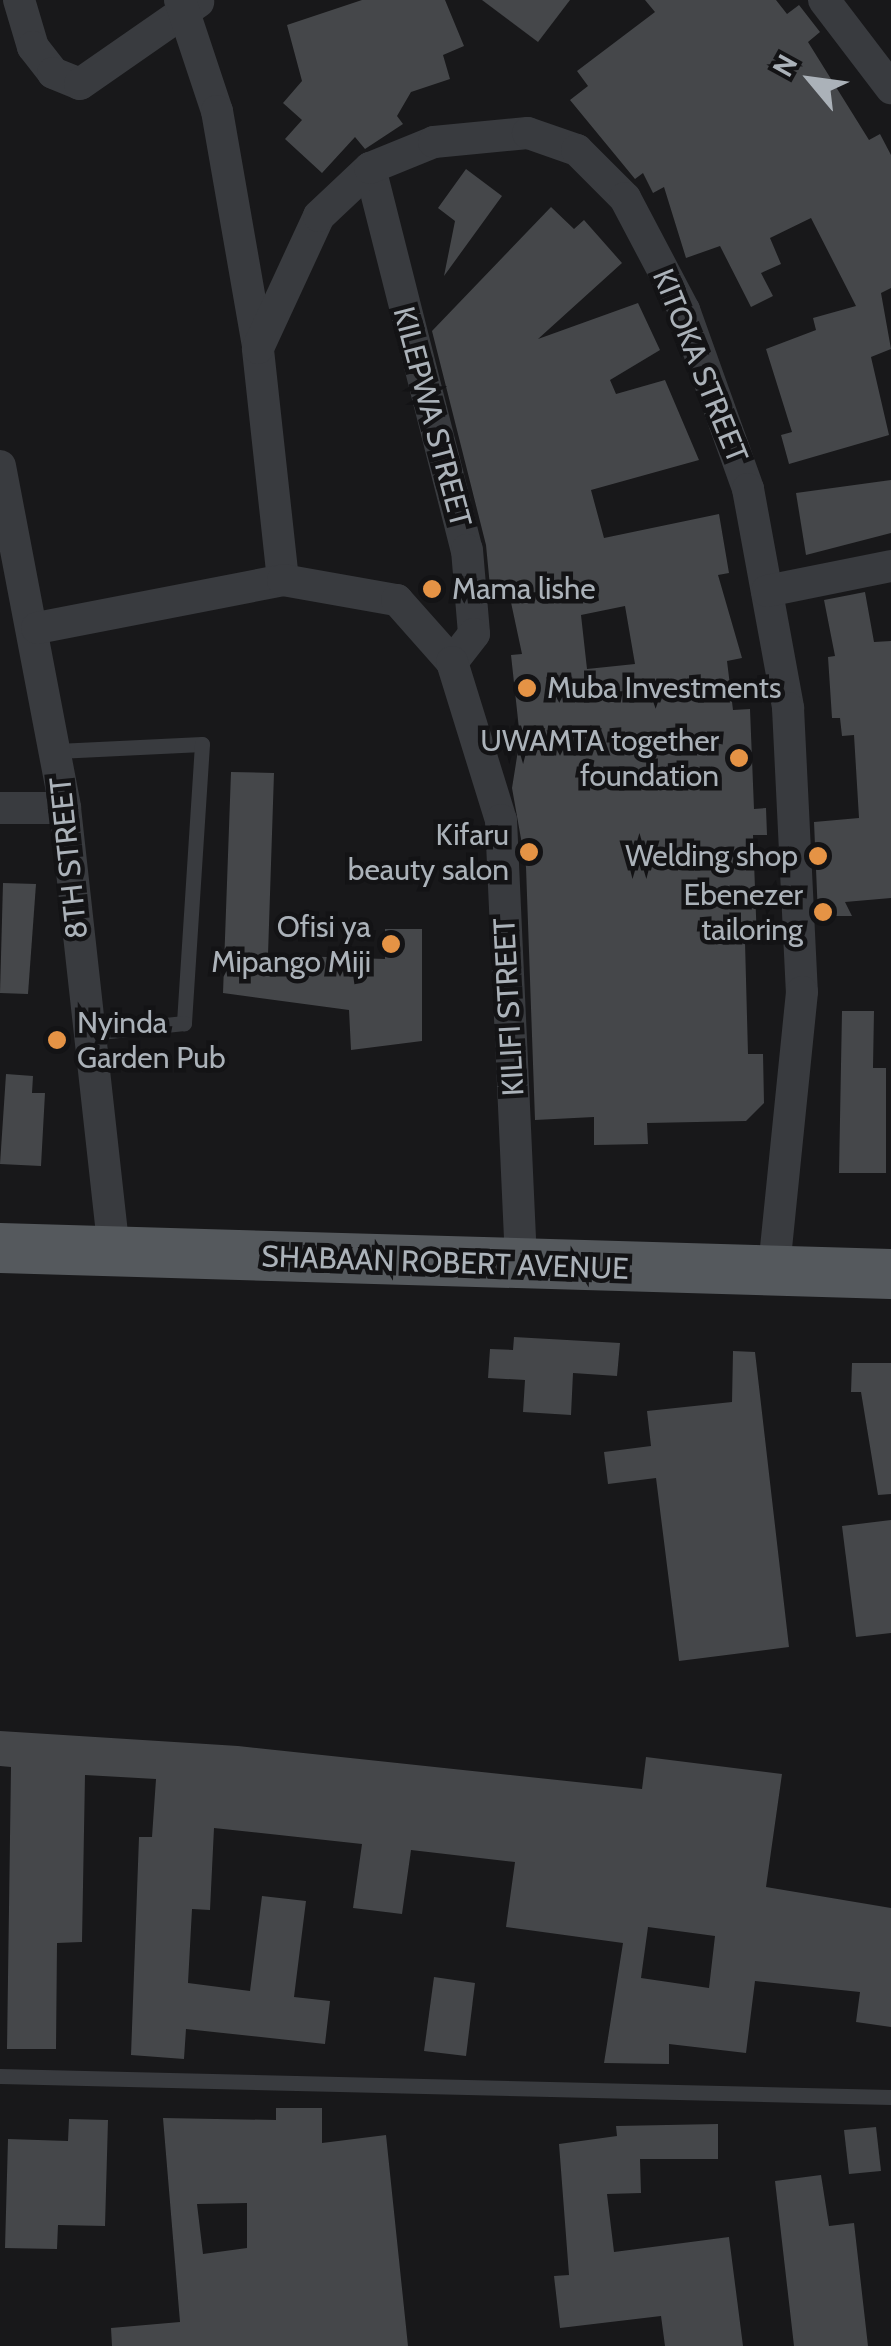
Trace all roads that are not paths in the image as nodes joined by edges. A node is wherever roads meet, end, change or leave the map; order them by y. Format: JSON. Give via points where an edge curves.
{"nodes":[{"id":1,"x":19,"y":0,"type":"edge"},
{"id":2,"x":824,"y":0,"type":"edge"},
{"id":3,"x":188,"y":2,"type":"edge"},
{"id":4,"x":891,"y":88,"type":"edge"},
{"id":5,"x":370,"y":168,"type":"junction"},
{"id":6,"x":258,"y":348,"type":"junction"},
{"id":7,"x":0,"y":466,"type":"edge"},
{"id":8,"x":9,"y":545,"type":"edge"},
{"id":9,"x":891,"y":566,"type":"edge"},
{"id":10,"x":283,"y":580,"type":"junction"},
{"id":11,"x":767,"y":591,"type":"junction"},
{"id":12,"x":37,"y":628,"type":"junction"},
{"id":13,"x":452,"y":662,"type":"junction"},
{"id":14,"x":56,"y":751,"type":"junction"},
{"id":15,"x":0,"y":808,"type":"edge"},
{"id":16,"x":66,"y":808,"type":"junction"},
{"id":17,"x":90,"y":1033,"type":"junction"},
{"id":18,"x":0,"y":1248,"type":"edge"},
{"id":19,"x":114,"y":1253,"type":"junction"},
{"id":20,"x":521,"y":1268,"type":"junction"},
{"id":21,"x":774,"y":1269,"type":"junction"},
{"id":22,"x":891,"y":1274,"type":"edge"},
{"id":23,"x":0,"y":2076,"type":"edge"},
{"id":24,"x":891,"y":2096,"type":"edge"}],
"edges":[{"from":1,"to":3,"type":"street","via":[[33,47],[54,73],[80,84]]},
{"from":2,"to":4,"type":"street"},
{"from":3,"to":6,"type":"street","via":[[216,111]]},
{"from":5,"to":6,"type":"street","name":"KITOKA STREET","via":[[319,216]]},
{"from":5,"to":11,"type":"street","name":"KITOKA STREET","via":[[434,142],[528,133],[577,150],[625,198],[684,310],[748,489]]},
{"from":5,"to":13,"type":"street","name":"KILEPWA STREET","via":[[467,550],[474,634]]},
{"from":6,"to":10,"type":"street"},
{"from":7,"to":8,"type":"street","name":"8TH STREET"},
{"from":8,"to":12,"type":"street","name":"8TH STREET"},
{"from":9,"to":11,"type":"street"},
{"from":10,"to":12,"type":"street","name":"KILIFI STREET"},
{"from":10,"to":13,"type":"street","name":"KILIFI STREET","via":[[396,600]]},
{"from":11,"to":21,"type":"street","name":"KITOKA STREET","via":[[788,708],[802,992]]},
{"from":12,"to":14,"type":"street","name":"8TH STREET"},
{"from":13,"to":20,"type":"street","name":"KILIFI STREET","via":[[501,820]]},
{"from":14,"to":16,"type":"street","name":"8TH STREET"},
{"from":14,"to":17,"type":"lane","via":[[202,744],[184,1024]]},
{"from":15,"to":16,"type":"street"},
{"from":16,"to":17,"type":"street","name":"8TH STREET"},
{"from":17,"to":19,"type":"street","name":"8TH STREET"},
{"from":18,"to":19,"type":"main road","name":"SHABAAN ROBERT AVENUE"},
{"from":19,"to":20,"type":"main road","name":"SHABAAN ROBERT AVENUE"},
{"from":20,"to":21,"type":"main road","name":"SHABAAN ROBERT AVENUE"},
{"from":21,"to":22,"type":"main road","name":"SHABAAN ROBERT AVENUE"},
{"from":23,"to":24,"type":"lane"}]}
